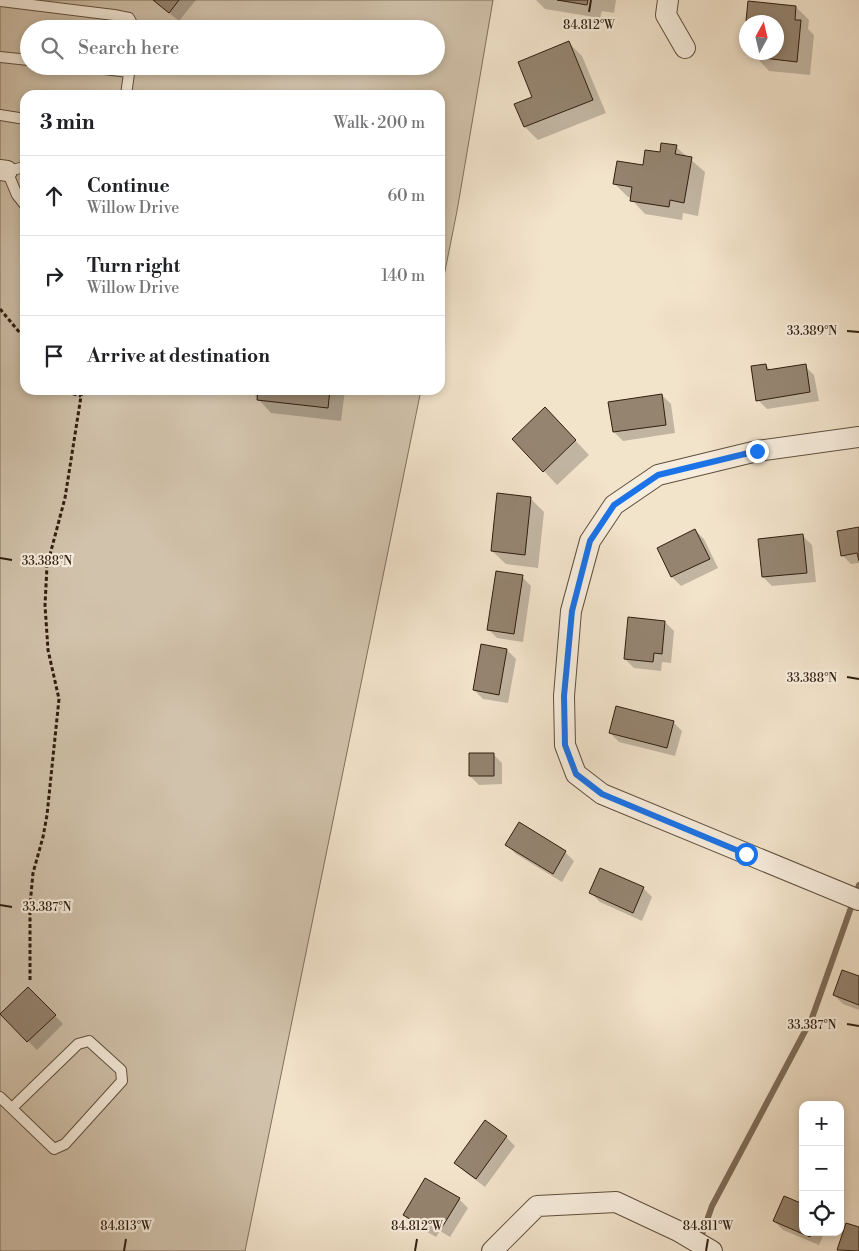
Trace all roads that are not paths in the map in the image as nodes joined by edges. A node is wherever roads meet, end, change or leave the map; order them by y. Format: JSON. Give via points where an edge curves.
{"nodes":[{"id":1,"x":668,"y":0,"type":"edge"},
{"id":2,"x":0,"y":1,"type":"edge"},
{"id":3,"x":130,"y":20,"type":"edge"},
{"id":4,"x":686,"y":48,"type":"dead end"},
{"id":5,"x":0,"y":57,"type":"edge"},
{"id":6,"x":20,"y":59,"type":"edge"},
{"id":7,"x":128,"y":75,"type":"edge"},
{"id":8,"x":127,"y":90,"type":"edge"},
{"id":9,"x":0,"y":116,"type":"edge"},
{"id":10,"x":20,"y":118,"type":"edge"},
{"id":11,"x":11,"y":169,"type":"edge"},
{"id":12,"x":20,"y":199,"type":"edge"},
{"id":13,"x":859,"y":437,"type":"edge"},
{"id":14,"x":859,"y":900,"type":"edge"},
{"id":15,"x":0,"y":1097,"type":"edge"},
{"id":16,"x":12,"y":1108,"type":"junction"},
{"id":17,"x":492,"y":1251,"type":"edge"},
{"id":18,"x":712,"y":1251,"type":"edge"}],
"edges":[{"from":1,"to":4,"type":"street","via":[[666,15]]},
{"from":2,"to":3,"type":"lane","via":[[114,15]]},
{"from":5,"to":6,"type":"lane"},
{"from":7,"to":8,"type":"lane"},
{"from":9,"to":10,"type":"lane"},
{"from":11,"to":12,"type":"lane"},
{"from":13,"to":14,"type":"street","via":[[757,451],[658,475],[614,505],[590,541],[572,611],[564,696],[565,745],[576,774],[602,794]]},
{"from":15,"to":16,"type":"lane"},
{"from":16,"to":16,"type":"lane","via":[[54,1149],[65,1144],[122,1081],[121,1070],[89,1040],[78,1044]]},
{"from":17,"to":18,"type":"street","via":[[537,1206],[616,1202]]}]}
